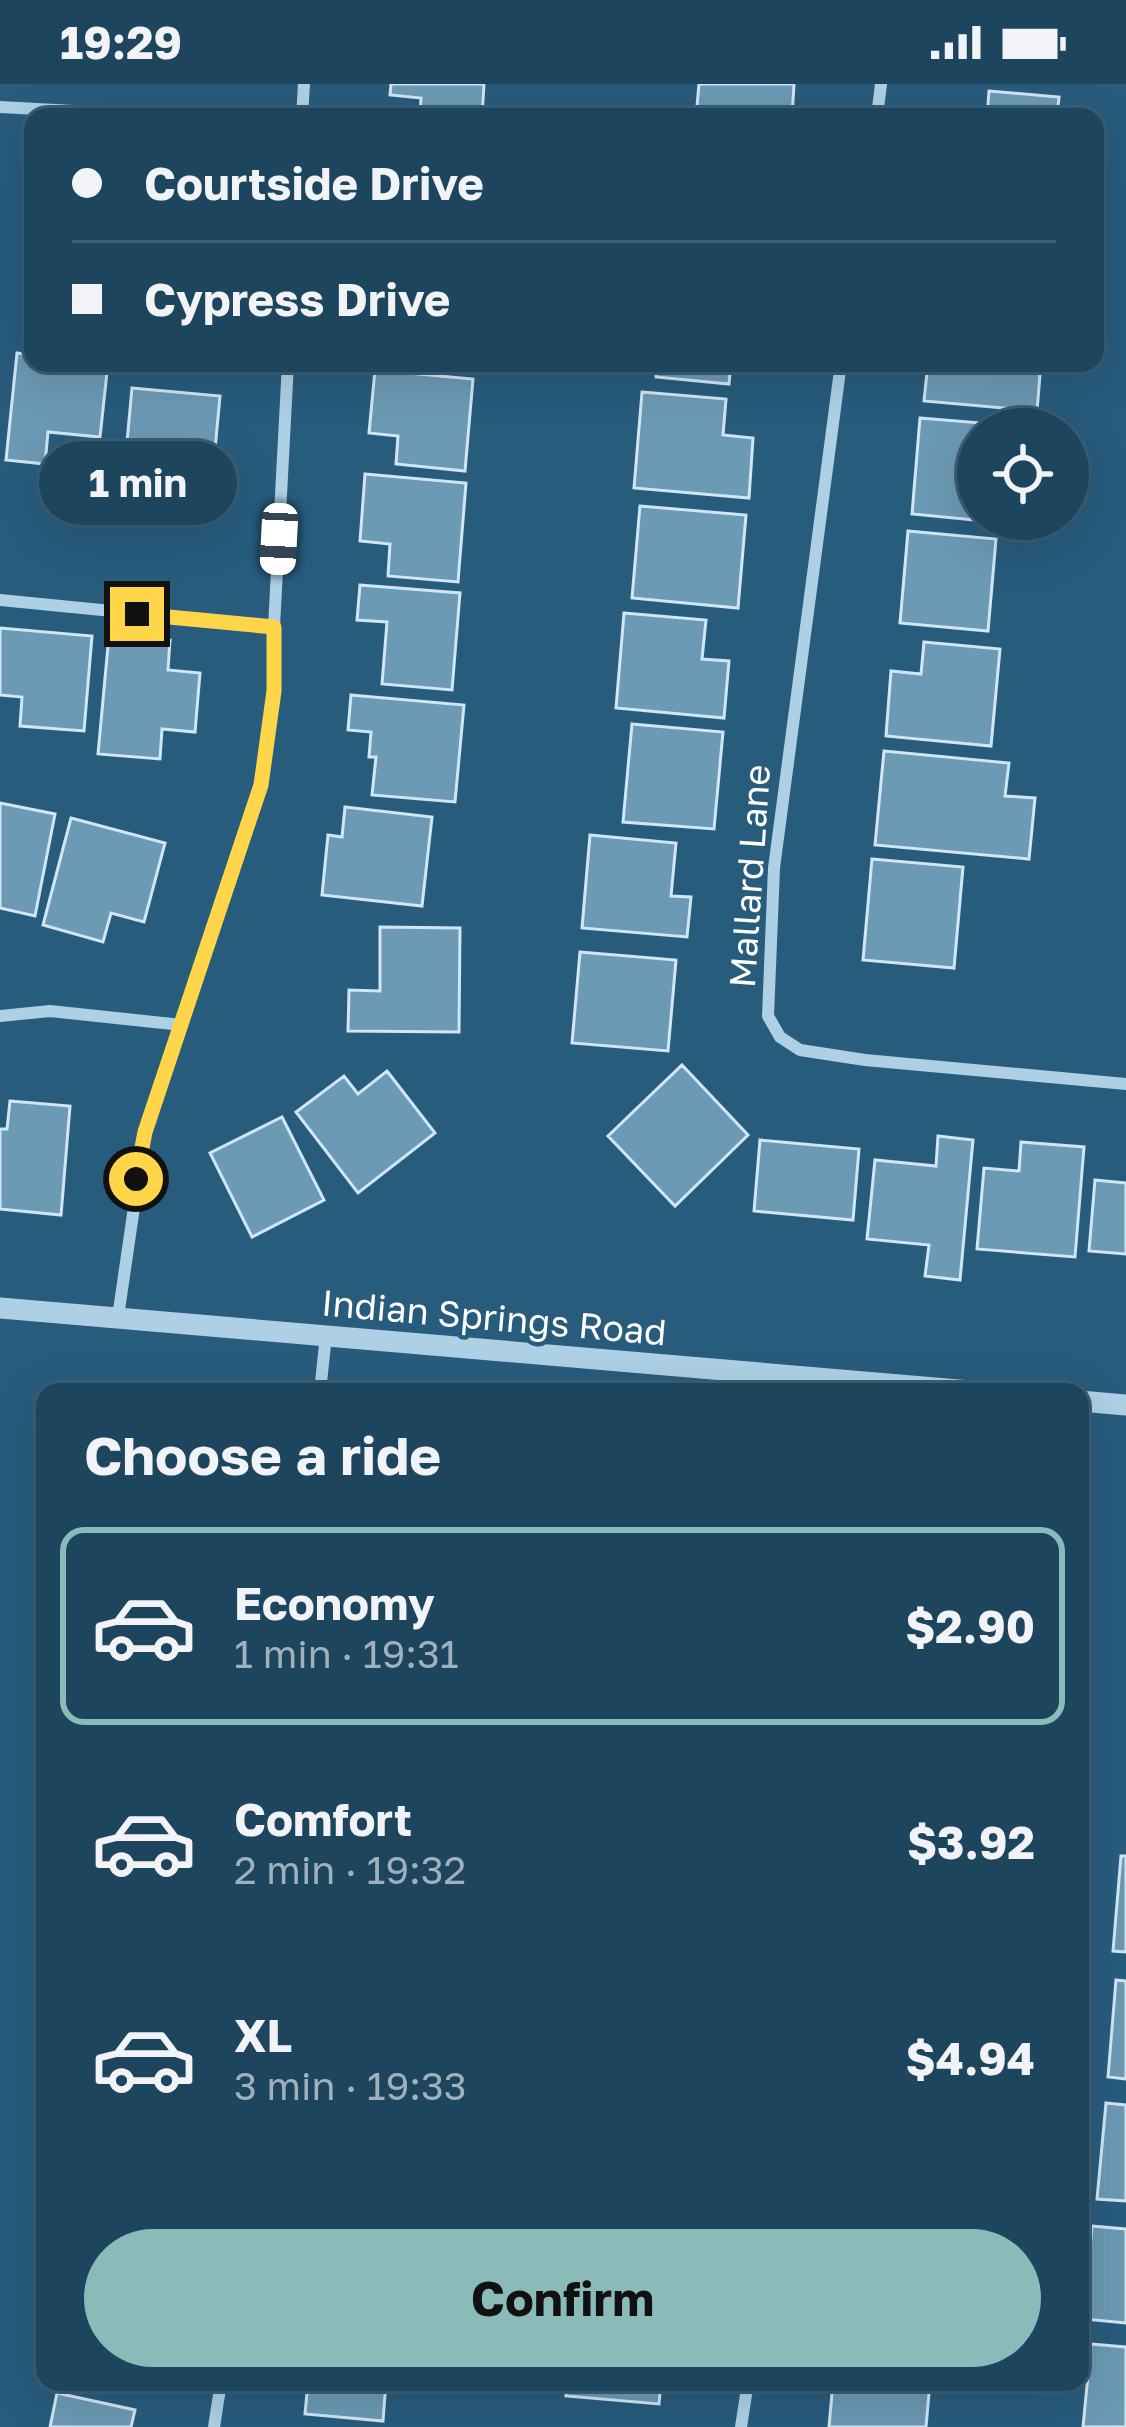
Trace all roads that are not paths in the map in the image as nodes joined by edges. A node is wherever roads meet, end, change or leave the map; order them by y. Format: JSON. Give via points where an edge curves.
{"nodes":[{"id":1,"x":288,"y":372,"type":"edge"},
{"id":2,"x":841,"y":372,"type":"edge"},
{"id":3,"x":0,"y":600,"type":"edge"},
{"id":4,"x":274,"y":627,"type":"junction"},
{"id":5,"x":0,"y":1016,"type":"edge"},
{"id":6,"x":182,"y":1025,"type":"junction"},
{"id":7,"x":1126,"y":1084,"type":"edge"},
{"id":8,"x":0,"y":1308,"type":"edge"},
{"id":9,"x":118,"y":1317,"type":"junction"},
{"id":10,"x":326,"y":1335,"type":"junction"},
{"id":11,"x":321,"y":1383,"type":"edge"},
{"id":12,"x":813,"y":1383,"type":"edge"},
{"id":13,"x":1089,"y":1401,"type":"edge"},
{"id":14,"x":1126,"y":1405,"type":"edge"},
{"id":15,"x":219,"y":2391,"type":"edge"},
{"id":16,"x":747,"y":2391,"type":"edge"},
{"id":17,"x":214,"y":2427,"type":"edge"},
{"id":18,"x":742,"y":2427,"type":"edge"}],
"edges":[{"from":1,"to":4,"type":"street"},
{"from":2,"to":7,"type":"street","name":"Mallard Lane","via":[[774,868],[768,1016],[800,1050]]},
{"from":3,"to":4,"type":"street"},
{"from":4,"to":6,"type":"street","via":[[261,785]]},
{"from":5,"to":6,"type":"street","via":[[50,1011]]},
{"from":6,"to":9,"type":"street","via":[[145,1132]]},
{"from":8,"to":9,"type":"street","name":"Indian Springs Road"},
{"from":9,"to":10,"type":"street","name":"Indian Springs Road"},
{"from":10,"to":11,"type":"street"},
{"from":10,"to":12,"type":"street","name":"Indian Springs Road"},
{"from":13,"to":14,"type":"street"},
{"from":15,"to":17,"type":"street"},
{"from":16,"to":18,"type":"street"}]}
